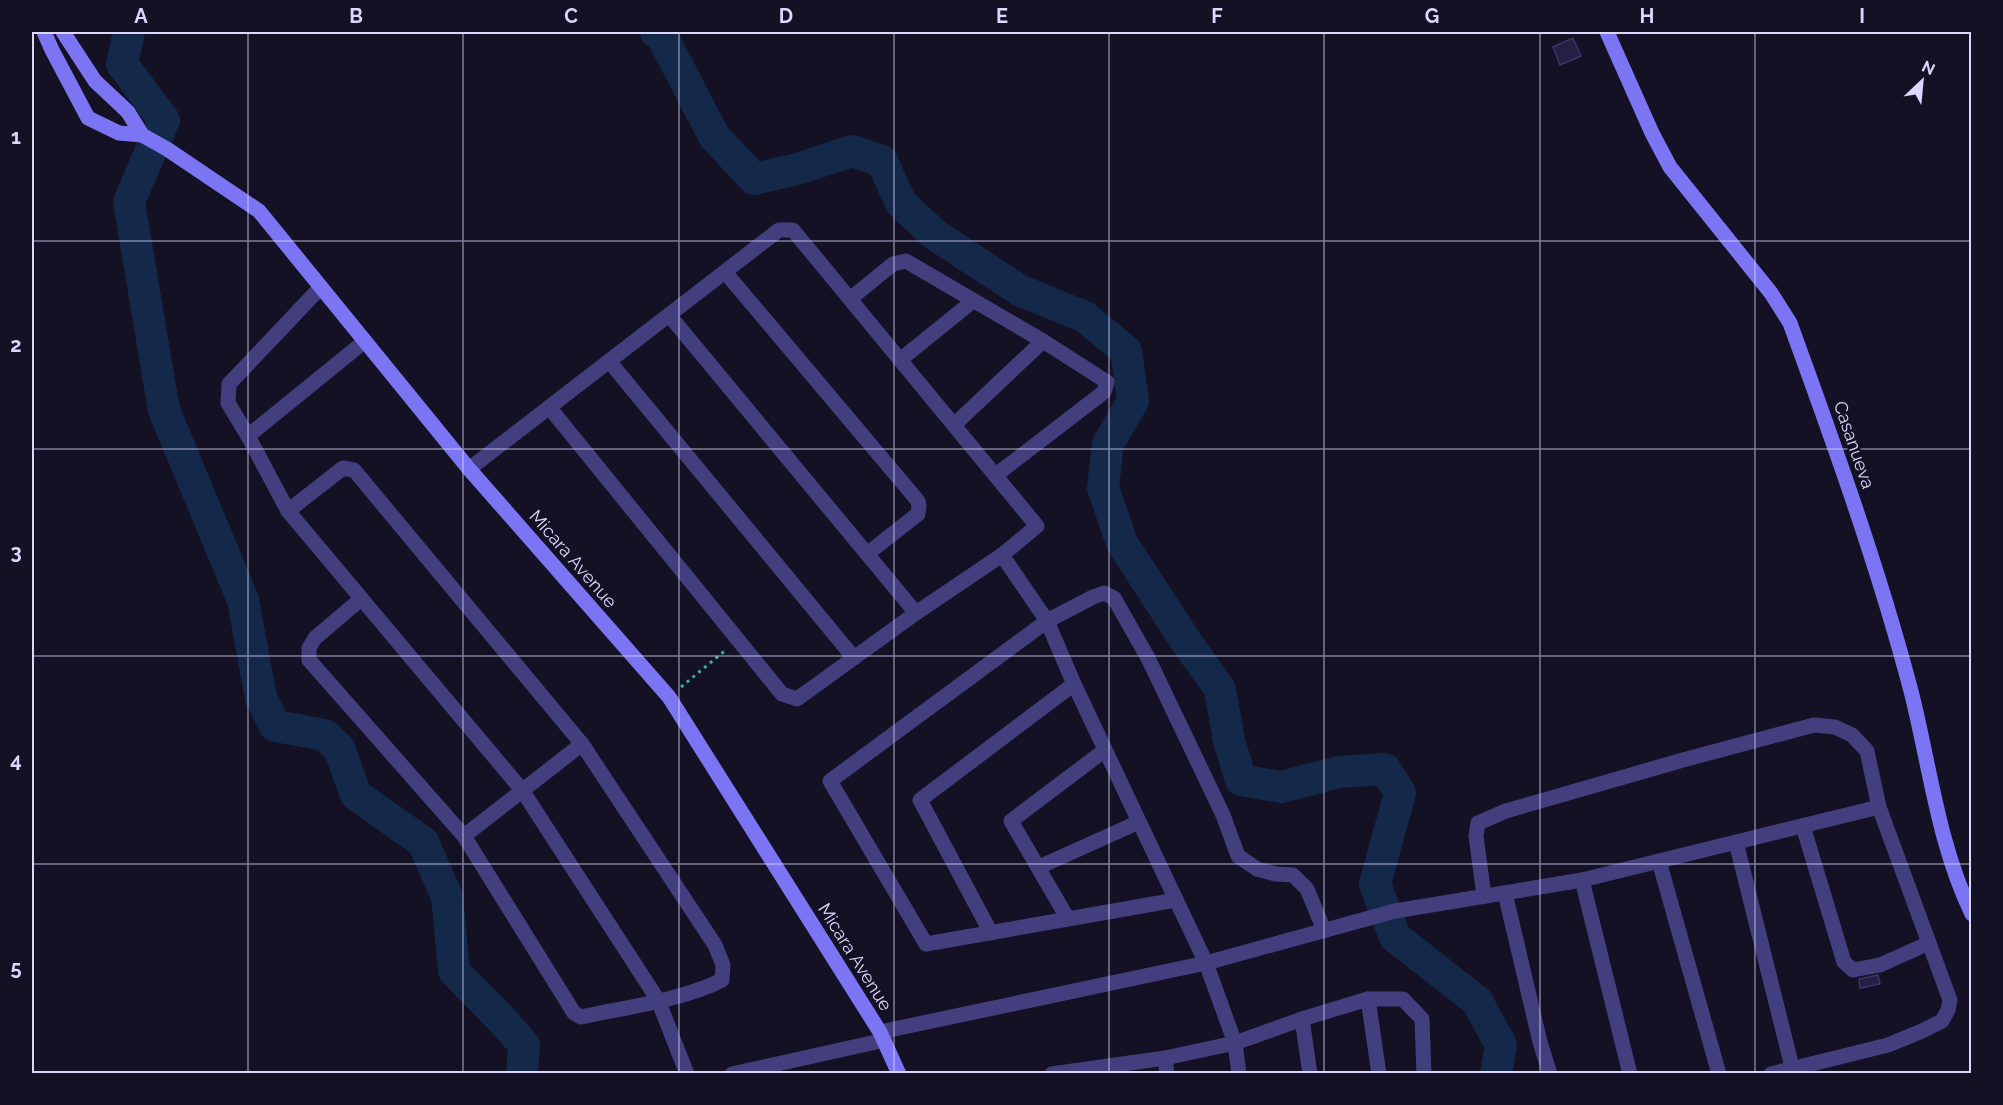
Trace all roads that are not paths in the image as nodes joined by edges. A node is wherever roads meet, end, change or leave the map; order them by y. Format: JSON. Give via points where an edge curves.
{"nodes":[{"id":1,"x":44,"y":32,"type":"edge"},
{"id":2,"x":63,"y":32,"type":"edge"},
{"id":3,"x":1607,"y":32,"type":"edge"},
{"id":4,"x":142,"y":135,"type":"junction"},
{"id":5,"x":725,"y":272,"type":"junction"},
{"id":6,"x":321,"y":286,"type":"junction"},
{"id":7,"x":850,"y":299,"type":"junction"},
{"id":8,"x":973,"y":301,"type":"junction"},
{"id":9,"x":669,"y":315,"type":"junction"},
{"id":10,"x":365,"y":341,"type":"junction"},
{"id":11,"x":1043,"y":341,"type":"junction"},
{"id":12,"x":900,"y":360,"type":"junction"},
{"id":13,"x":609,"y":361,"type":"junction"},
{"id":14,"x":549,"y":407,"type":"junction"},
{"id":15,"x":954,"y":425,"type":"junction"},
{"id":16,"x":248,"y":436,"type":"junction"},
{"id":17,"x":469,"y":469,"type":"junction"},
{"id":18,"x":996,"y":475,"type":"junction"},
{"id":19,"x":288,"y":511,"type":"junction"},
{"id":20,"x":867,"y":554,"type":"junction"},
{"id":21,"x":1002,"y":555,"type":"junction"},
{"id":22,"x":361,"y":599,"type":"junction"},
{"id":23,"x":916,"y":613,"type":"junction"},
{"id":24,"x":1047,"y":621,"type":"junction"},
{"id":25,"x":854,"y":658,"type":"junction"},
{"id":26,"x":1074,"y":684,"type":"junction"},
{"id":27,"x":582,"y":744,"type":"junction"},
{"id":28,"x":1105,"y":750,"type":"junction"},
{"id":29,"x":522,"y":790,"type":"junction"},
{"id":30,"x":1879,"y":807,"type":"junction"},
{"id":31,"x":1139,"y":822,"type":"junction"},
{"id":32,"x":1803,"y":826,"type":"junction"},
{"id":33,"x":464,"y":836,"type":"junction"},
{"id":34,"x":1736,"y":842,"type":"junction"},
{"id":35,"x":1659,"y":861,"type":"junction"},
{"id":36,"x":1039,"y":867,"type":"junction"},
{"id":37,"x":1582,"y":880,"type":"junction"},
{"id":38,"x":1505,"y":893,"type":"junction"},
{"id":39,"x":1484,"y":896,"type":"junction"},
{"id":40,"x":1176,"y":900,"type":"junction"},
{"id":41,"x":1971,"y":914,"type":"edge"},
{"id":42,"x":1068,"y":919,"type":"junction"},
{"id":43,"x":1324,"y":930,"type":"junction"},
{"id":44,"x":991,"y":933,"type":"junction"},
{"id":45,"x":1929,"y":943,"type":"junction"},
{"id":46,"x":1206,"y":963,"type":"junction"},
{"id":47,"x":1368,"y":999,"type":"junction"},
{"id":48,"x":658,"y":1000,"type":"junction"},
{"id":49,"x":1302,"y":1019,"type":"junction"},
{"id":50,"x":882,"y":1036,"type":"junction"},
{"id":51,"x":1236,"y":1042,"type":"junction"},
{"id":52,"x":1165,"y":1058,"type":"junction"},
{"id":53,"x":1792,"y":1067,"type":"junction"},
{"id":54,"x":687,"y":1074,"type":"edge"},
{"id":55,"x":732,"y":1074,"type":"edge"},
{"id":56,"x":899,"y":1074,"type":"edge"},
{"id":57,"x":1052,"y":1074,"type":"edge"},
{"id":58,"x":1167,"y":1074,"type":"edge"},
{"id":59,"x":1239,"y":1074,"type":"edge"},
{"id":60,"x":1310,"y":1074,"type":"edge"},
{"id":61,"x":1379,"y":1074,"type":"edge"},
{"id":62,"x":1424,"y":1074,"type":"edge"},
{"id":63,"x":1550,"y":1074,"type":"edge"},
{"id":64,"x":1630,"y":1074,"type":"edge"},
{"id":65,"x":1719,"y":1074,"type":"edge"},
{"id":66,"x":1771,"y":1074,"type":"edge"}],
"edges":[{"from":1,"to":4,"type":"street","name":"Micara Avenue","via":[[88,118],[119,133]]},
{"from":2,"to":4,"type":"street","name":"Micara Avenue","via":[[95,81],[128,112]]},
{"from":3,"to":41,"type":"street","name":"Casanueva","via":[[1670,167],[1772,293],[1790,323],[1865,538],[1911,692],[1944,838]]},
{"from":4,"to":6,"type":"street","name":"Micara Avenue","via":[[259,211]]},
{"from":5,"to":7,"type":"street","via":[[779,230],[793,230]]},
{"from":5,"to":9,"type":"street"},
{"from":5,"to":20,"type":"street","via":[[918,501],[918,514]]},
{"from":6,"to":10,"type":"street","name":"Micara Avenue"},
{"from":6,"to":16,"type":"street","via":[[229,384],[228,403]]},
{"from":7,"to":8,"type":"street","via":[[892,264],[906,261]]},
{"from":7,"to":12,"type":"street"},
{"from":8,"to":11,"type":"street"},
{"from":8,"to":12,"type":"street"},
{"from":9,"to":13,"type":"street"},
{"from":9,"to":20,"type":"street"},
{"from":10,"to":16,"type":"street"},
{"from":10,"to":17,"type":"street","name":"Micara Avenue"},
{"from":11,"to":15,"type":"street"},
{"from":11,"to":18,"type":"street","via":[[1107,381],[1104,392]]},
{"from":12,"to":15,"type":"street"},
{"from":13,"to":14,"type":"street"},
{"from":13,"to":25,"type":"street"},
{"from":14,"to":17,"type":"street"},
{"from":14,"to":25,"type":"street","via":[[782,694],[797,699]]},
{"from":15,"to":18,"type":"street"},
{"from":16,"to":19,"type":"street"},
{"from":17,"to":50,"type":"street","name":"Micara Avenue","via":[[669,697]]},
{"from":18,"to":21,"type":"street","via":[[1037,526]]},
{"from":19,"to":22,"type":"street"},
{"from":19,"to":27,"type":"street","via":[[343,468],[354,470]]},
{"from":20,"to":23,"type":"street"},
{"from":21,"to":23,"type":"street"},
{"from":21,"to":24,"type":"street"},
{"from":22,"to":29,"type":"street"},
{"from":22,"to":33,"type":"street","via":[[315,638],[309,648],[309,660]]},
{"from":23,"to":25,"type":"street"},
{"from":24,"to":26,"type":"street"},
{"from":24,"to":43,"type":"street","via":[[1104,593],[1114,598],[1153,668],[1223,815],[1238,856],[1257,869],[1293,875],[1307,889]]},
{"from":24,"to":44,"type":"street","via":[[830,781],[926,944]]},
{"from":26,"to":28,"type":"street"},
{"from":26,"to":44,"type":"street","via":[[920,800]]},
{"from":27,"to":29,"type":"street"},
{"from":27,"to":48,"type":"street","via":[[715,945],[723,966],[722,980],[709,987]]},
{"from":28,"to":31,"type":"street"},
{"from":28,"to":36,"type":"street","via":[[1011,821]]},
{"from":29,"to":33,"type":"street"},
{"from":29,"to":48,"type":"street"},
{"from":30,"to":32,"type":"street"},
{"from":30,"to":39,"type":"street","via":[[1867,751],[1852,735],[1835,727],[1814,725],[1506,811],[1478,823],[1476,836]]},
{"from":30,"to":45,"type":"street"},
{"from":31,"to":36,"type":"street"},
{"from":31,"to":40,"type":"street"},
{"from":32,"to":34,"type":"street"},
{"from":32,"to":45,"type":"street","via":[[1844,962],[1853,970],[1880,965]]},
{"from":33,"to":48,"type":"street","via":[[574,1012],[581,1017]]},
{"from":34,"to":35,"type":"street"},
{"from":34,"to":53,"type":"street"},
{"from":35,"to":37,"type":"street"},
{"from":35,"to":65,"type":"street"},
{"from":36,"to":42,"type":"street"},
{"from":37,"to":38,"type":"street"},
{"from":37,"to":64,"type":"street"},
{"from":38,"to":39,"type":"street"},
{"from":38,"to":63,"type":"street"},
{"from":39,"to":43,"type":"street","via":[[1395,910]]},
{"from":40,"to":42,"type":"street"},
{"from":40,"to":46,"type":"street"},
{"from":42,"to":44,"type":"street"},
{"from":43,"to":46,"type":"street"},
{"from":45,"to":53,"type":"street","via":[[1950,1000],[1942,1021],[1888,1044]]},
{"from":46,"to":50,"type":"street"},
{"from":46,"to":51,"type":"street"},
{"from":47,"to":49,"type":"street"},
{"from":47,"to":61,"type":"street"},
{"from":47,"to":62,"type":"street","via":[[1403,999],[1422,1019]]},
{"from":48,"to":54,"type":"street"},
{"from":49,"to":51,"type":"street"},
{"from":49,"to":60,"type":"street"},
{"from":50,"to":55,"type":"street"},
{"from":50,"to":56,"type":"street","name":"Micara Avenue"},
{"from":51,"to":52,"type":"street"},
{"from":51,"to":59,"type":"street"},
{"from":52,"to":57,"type":"street"},
{"from":52,"to":58,"type":"street"},
{"from":53,"to":66,"type":"street"}]}
